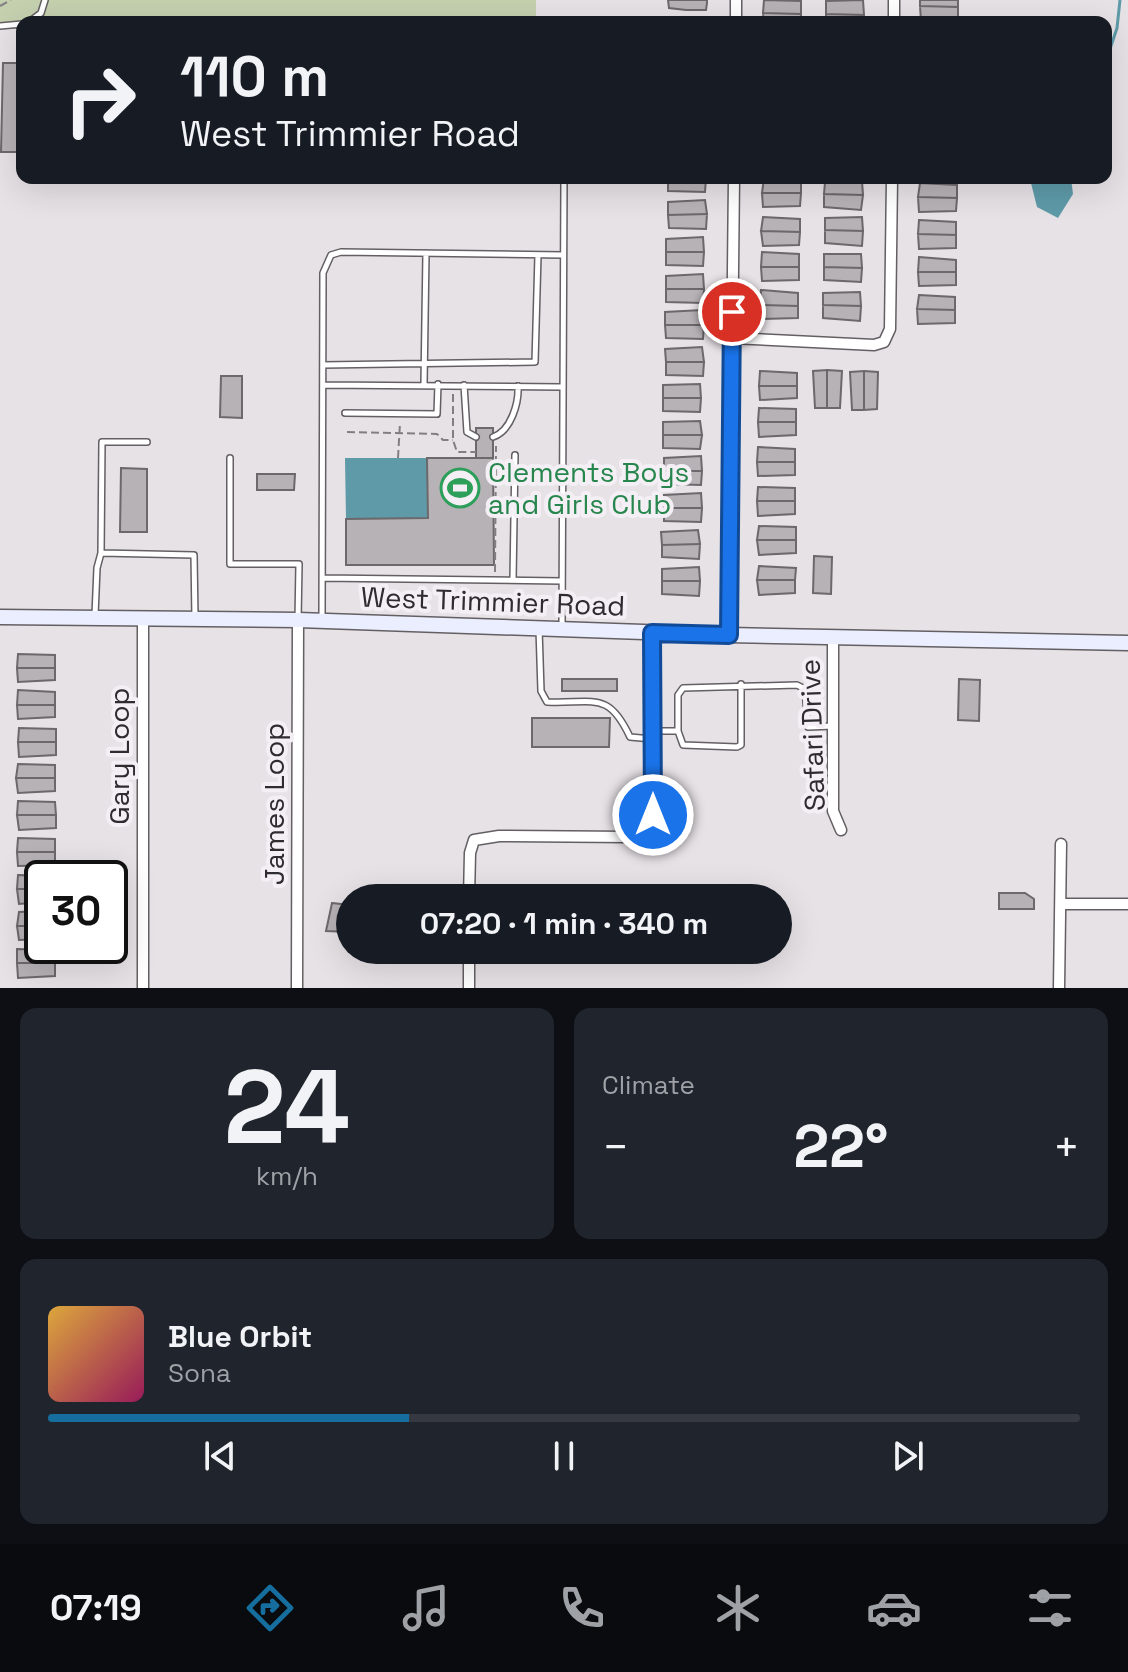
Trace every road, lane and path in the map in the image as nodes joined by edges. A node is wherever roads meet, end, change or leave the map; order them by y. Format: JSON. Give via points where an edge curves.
{"nodes":[{"id":1,"x":11,"y":0,"type":"edge"},
{"id":2,"x":0,"y":6,"type":"edge"},
{"id":3,"x":564,"y":184,"type":"edge"},
{"id":4,"x":734,"y":184,"type":"edge"},
{"id":5,"x":892,"y":184,"type":"edge"},
{"id":6,"x":426,"y":253,"type":"junction"},
{"id":7,"x":538,"y":255,"type":"junction"},
{"id":8,"x":563,"y":255,"type":"junction"},
{"id":9,"x":731,"y":338,"type":"junction"},
{"id":10,"x":323,"y":365,"type":"junction"},
{"id":11,"x":425,"y":365,"type":"junction"},
{"id":12,"x":424,"y":384,"type":"junction"},
{"id":13,"x":438,"y":384,"type":"junction"},
{"id":14,"x":453,"y":384,"type":"junction"},
{"id":15,"x":323,"y":385,"type":"junction"},
{"id":16,"x":464,"y":385,"type":"junction"},
{"id":17,"x":518,"y":386,"type":"junction"},
{"id":18,"x":561,"y":387,"type":"junction"},
{"id":19,"x":345,"y":413,"type":"dead end"},
{"id":20,"x":400,"y":414,"type":"junction"},
{"id":21,"x":347,"y":432,"type":"dead end"},
{"id":22,"x":399,"y":433,"type":"junction"},
{"id":23,"x":476,"y":437,"type":"dead end"},
{"id":24,"x":495,"y":437,"type":"joint"},
{"id":25,"x":453,"y":440,"type":"junction"},
{"id":26,"x":147,"y":442,"type":"dead end"},
{"id":27,"x":476,"y":452,"type":"dead end"},
{"id":28,"x":515,"y":455,"type":"dead end"},
{"id":29,"x":230,"y":458,"type":"dead end"},
{"id":30,"x":398,"y":458,"type":"dead end"},
{"id":31,"x":101,"y":553,"type":"junction"},
{"id":32,"x":322,"y":578,"type":"junction"},
{"id":33,"x":475,"y":580,"type":"junction"},
{"id":34,"x":513,"y":580,"type":"junction"},
{"id":35,"x":562,"y":581,"type":"junction"},
{"id":36,"x":0,"y":617,"type":"edge"},
{"id":37,"x":95,"y":619,"type":"junction"},
{"id":38,"x":143,"y":620,"type":"junction"},
{"id":39,"x":195,"y":620,"type":"junction"},
{"id":40,"x":298,"y":620,"type":"junction"},
{"id":41,"x":322,"y":621,"type":"junction"},
{"id":42,"x":539,"y":627,"type":"junction"},
{"id":43,"x":562,"y":628,"type":"junction"},
{"id":44,"x":652,"y":633,"type":"junction"},
{"id":45,"x":729,"y":635,"type":"junction"},
{"id":46,"x":833,"y":638,"type":"junction"},
{"id":47,"x":1128,"y":643,"type":"edge"},
{"id":48,"x":741,"y":684,"type":"junction"},
{"id":49,"x":833,"y":726,"type":"junction"},
{"id":50,"x":678,"y":731,"type":"junction"},
{"id":51,"x":653,"y":735,"type":"junction"},
{"id":52,"x":841,"y":830,"type":"dead end"},
{"id":53,"x":1061,"y":844,"type":"dead end"},
{"id":54,"x":469,"y":884,"type":"edge"},
{"id":55,"x":1061,"y":904,"type":"junction"},
{"id":56,"x":1128,"y":904,"type":"edge"},
{"id":57,"x":469,"y":964,"type":"edge"},
{"id":58,"x":143,"y":988,"type":"edge"},
{"id":59,"x":297,"y":988,"type":"edge"},
{"id":60,"x":469,"y":988,"type":"edge"},
{"id":61,"x":1059,"y":988,"type":"edge"}],
"edges":[{"from":1,"to":2,"type":"path"},
{"from":3,"to":8,"type":"lane"},
{"from":4,"to":9,"type":"street"},
{"from":5,"to":9,"type":"street","via":[[890,329],[884,342]]},
{"from":6,"to":7,"type":"lane"},
{"from":6,"to":10,"type":"lane","via":[[331,255],[323,273]]},
{"from":6,"to":11,"type":"lane"},
{"from":7,"to":8,"type":"lane"},
{"from":7,"to":11,"type":"lane","via":[[535,362]]},
{"from":8,"to":18,"type":"lane"},
{"from":9,"to":45,"type":"street"},
{"from":10,"to":11,"type":"lane"},
{"from":10,"to":15,"type":"lane"},
{"from":11,"to":12,"type":"lane"},
{"from":12,"to":13,"type":"lane"},
{"from":12,"to":15,"type":"lane"},
{"from":13,"to":14,"type":"lane"},
{"from":13,"to":20,"type":"lane","via":[[437,414]]},
{"from":14,"to":16,"type":"lane"},
{"from":14,"to":25,"type":"path"},
{"from":15,"to":32,"type":"lane"},
{"from":16,"to":17,"type":"lane"},
{"from":16,"to":23,"type":"lane","via":[[467,432]]},
{"from":17,"to":18,"type":"lane"},
{"from":17,"to":24,"type":"lane","via":[[514,412]]},
{"from":18,"to":35,"type":"lane"},
{"from":19,"to":20,"type":"lane"},
{"from":20,"to":22,"type":"path"},
{"from":21,"to":22,"type":"path"},
{"from":22,"to":25,"type":"path"},
{"from":22,"to":30,"type":"path"},
{"from":24,"to":33,"type":"path","via":[[495,573],[476,573]]},
{"from":25,"to":27,"type":"path","via":[[457,452]]},
{"from":26,"to":31,"type":"lane","via":[[102,442]]},
{"from":28,"to":34,"type":"lane"},
{"from":29,"to":40,"type":"lane","via":[[230,564],[299,564]]},
{"from":31,"to":37,"type":"lane"},
{"from":31,"to":39,"type":"lane","via":[[194,555]]},
{"from":32,"to":33,"type":"lane"},
{"from":32,"to":41,"type":"lane"},
{"from":33,"to":34,"type":"lane"},
{"from":34,"to":35,"type":"lane"},
{"from":35,"to":43,"type":"lane"},
{"from":36,"to":37,"type":"main road","name":"West Trimmier Road"},
{"from":37,"to":38,"type":"main road","name":"West Trimmier Road"},
{"from":38,"to":39,"type":"main road","name":"West Trimmier Road"},
{"from":38,"to":58,"type":"street","name":"Gary Loop"},
{"from":39,"to":40,"type":"main road","name":"West Trimmier Road"},
{"from":40,"to":41,"type":"main road","name":"West Trimmier Road"},
{"from":40,"to":59,"type":"street","name":"James Loop"},
{"from":41,"to":42,"type":"main road","name":"West Trimmier Road"},
{"from":42,"to":43,"type":"main road","name":"West Trimmier Road"},
{"from":42,"to":51,"type":"lane","via":[[541,691],[547,702],[609,704],[630,737]]},
{"from":43,"to":44,"type":"main road","name":"West Trimmier Road"},
{"from":44,"to":45,"type":"main road","name":"West Trimmier Road"},
{"from":44,"to":51,"type":"street"},
{"from":45,"to":46,"type":"main road","name":"West Trimmier Road"},
{"from":46,"to":47,"type":"main road","name":"West Trimmier Road"},
{"from":46,"to":49,"type":"street","name":"Safari Drive"},
{"from":48,"to":49,"type":"lane","via":[[797,685],[805,689],[808,727]]},
{"from":48,"to":50,"type":"lane","via":[[683,688],[678,695]]},
{"from":48,"to":50,"type":"lane","via":[[741,745],[683,745]]},
{"from":49,"to":52,"type":"street","name":"Safari Drive","via":[[833,811]]},
{"from":50,"to":51,"type":"lane"},
{"from":51,"to":54,"type":"street","via":[[650,829],[629,837],[474,840]]},
{"from":53,"to":55,"type":"street"},
{"from":55,"to":56,"type":"street"},
{"from":55,"to":61,"type":"street"},
{"from":57,"to":60,"type":"street"}]}
